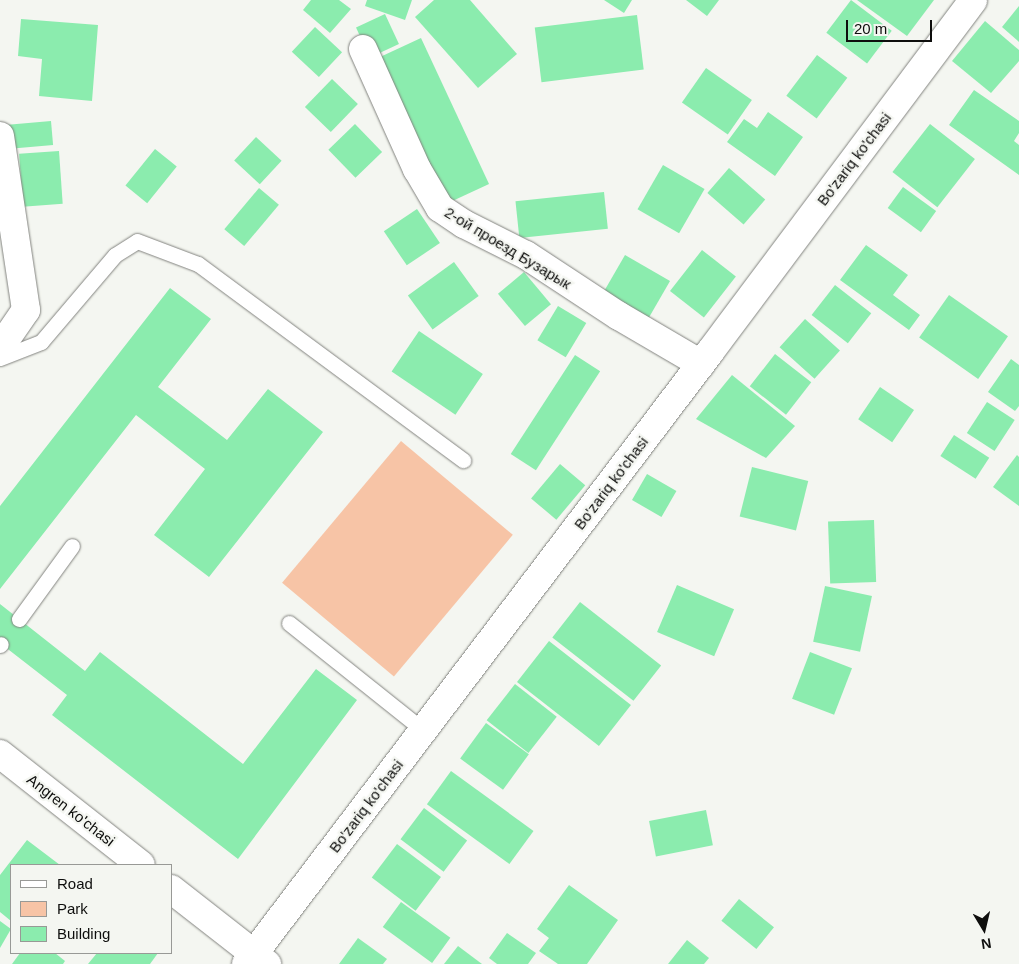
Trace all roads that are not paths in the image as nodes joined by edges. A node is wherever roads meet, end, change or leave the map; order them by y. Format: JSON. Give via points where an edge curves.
{"nodes":[{"id":1,"x":972,"y":0,"type":"edge"},
{"id":2,"x":363,"y":49,"type":"dead end"},
{"id":3,"x":0,"y":136,"type":"edge"},
{"id":4,"x":0,"y":348,"type":"edge"},
{"id":5,"x":0,"y":358,"type":"edge"},
{"id":6,"x":701,"y":364,"type":"junction"},
{"id":7,"x":463,"y":460,"type":"dead end"},
{"id":8,"x":72,"y":546,"type":"dead end"},
{"id":9,"x":18,"y":619,"type":"dead end"},
{"id":10,"x":289,"y":623,"type":"dead end"},
{"id":11,"x":424,"y":730,"type":"junction"},
{"id":12,"x":0,"y":754,"type":"edge"},
{"id":13,"x":140,"y":864,"type":"edge"},
{"id":14,"x":172,"y":890,"type":"edge"},
{"id":15,"x":256,"y":960,"type":"edge"}],
"edges":[{"from":1,"to":6,"type":"street","name":"Bo'zariq ko'chasi"},
{"from":2,"to":6,"type":"street","name":"2-ой проезд Бузарык","via":[[417,169],[440,208],[464,224],[526,255],[619,316]]},
{"from":3,"to":4,"type":"street","via":[[26,310]]},
{"from":5,"to":7,"type":"lane","via":[[41,342],[115,255],[137,241],[198,264]]},
{"from":6,"to":11,"type":"street","name":"Bo'zariq ko'chasi"},
{"from":8,"to":9,"type":"lane"},
{"from":10,"to":11,"type":"lane"},
{"from":11,"to":15,"type":"street","name":"Bo'zariq ko'chasi"},
{"from":12,"to":13,"type":"street","name":"Angren ko'chasi"},
{"from":14,"to":15,"type":"street"}]}
